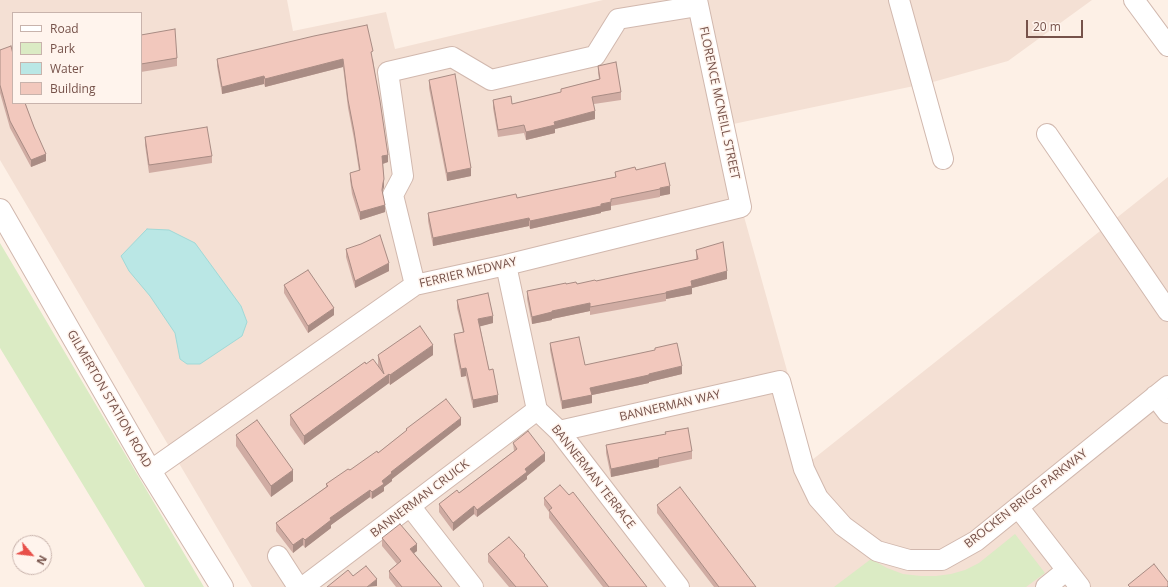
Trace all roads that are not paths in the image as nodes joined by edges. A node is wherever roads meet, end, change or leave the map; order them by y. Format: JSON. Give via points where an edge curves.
{"nodes":[{"id":1,"x":899,"y":0,"type":"edge"},
{"id":2,"x":1134,"y":0,"type":"edge"},
{"id":3,"x":698,"y":3,"type":"edge"},
{"id":4,"x":1165,"y":37,"type":"edge"},
{"id":5,"x":1047,"y":134,"type":"dead end"},
{"id":6,"x":943,"y":159,"type":"dead end"},
{"id":7,"x":741,"y":207,"type":"joint"},
{"id":8,"x":0,"y":210,"type":"edge"},
{"id":9,"x":506,"y":265,"type":"junction"},
{"id":10,"x":415,"y":285,"type":"junction"},
{"id":11,"x":1168,"y":311,"type":"edge"},
{"id":12,"x":780,"y":381,"type":"joint"},
{"id":13,"x":1162,"y":391,"type":"edge"},
{"id":14,"x":537,"y":410,"type":"junction"},
{"id":15,"x":1168,"y":413,"type":"edge"},
{"id":16,"x":559,"y":431,"type":"junction"},
{"id":17,"x":150,"y":471,"type":"junction"},
{"id":18,"x":410,"y":506,"type":"junction"},
{"id":19,"x":1018,"y":507,"type":"junction"},
{"id":20,"x":278,"y":556,"type":"dead end"},
{"id":21,"x":1067,"y":570,"type":"junction"},
{"id":22,"x":222,"y":587,"type":"edge"},
{"id":23,"x":298,"y":587,"type":"edge"},
{"id":24,"x":303,"y":587,"type":"edge"},
{"id":25,"x":473,"y":587,"type":"edge"},
{"id":26,"x":679,"y":587,"type":"edge"},
{"id":27,"x":1046,"y":587,"type":"edge"},
{"id":28,"x":1080,"y":587,"type":"edge"}],
"edges":[{"from":1,"to":6,"type":"street"},
{"from":2,"to":4,"type":"street"},
{"from":3,"to":7,"type":"street","name":"FLORENCE MCNEILL STREET"},
{"from":3,"to":10,"type":"street","via":[[618,19],[595,56],[491,80],[452,57],[388,72],[403,176],[393,195]]},
{"from":5,"to":11,"type":"street"},
{"from":7,"to":9,"type":"street","name":"FERRIER MEDWAY"},
{"from":8,"to":17,"type":"street","name":"GILMERTON STATION ROAD"},
{"from":9,"to":10,"type":"street","name":"FERRIER MEDWAY"},
{"from":9,"to":14,"type":"street"},
{"from":10,"to":17,"type":"street","name":"FERRIER MEDWAY"},
{"from":12,"to":16,"type":"street","name":"BANNERMAN WAY"},
{"from":12,"to":19,"type":"street","name":"BROCKEN BRIGG PARKWAY","via":[[804,469],[818,498],[843,526],[877,551],[909,560],[942,560],[976,541]]},
{"from":13,"to":15,"type":"street"},
{"from":13,"to":19,"type":"street","name":"BROCKEN BRIGG PARKWAY"},
{"from":14,"to":16,"type":"street","name":"BANNERMAN TERRACE"},
{"from":14,"to":18,"type":"street","name":"BANNERMAN CRUICK"},
{"from":16,"to":26,"type":"street","name":"BANNERMAN TERRACE"},
{"from":17,"to":22,"type":"street","name":"GILMERTON STATION ROAD"},
{"from":18,"to":24,"type":"street","name":"BANNERMAN CRUICK"},
{"from":18,"to":25,"type":"street"},
{"from":19,"to":21,"type":"street"},
{"from":20,"to":23,"type":"street"},
{"from":21,"to":27,"type":"street"},
{"from":21,"to":28,"type":"street"}]}
